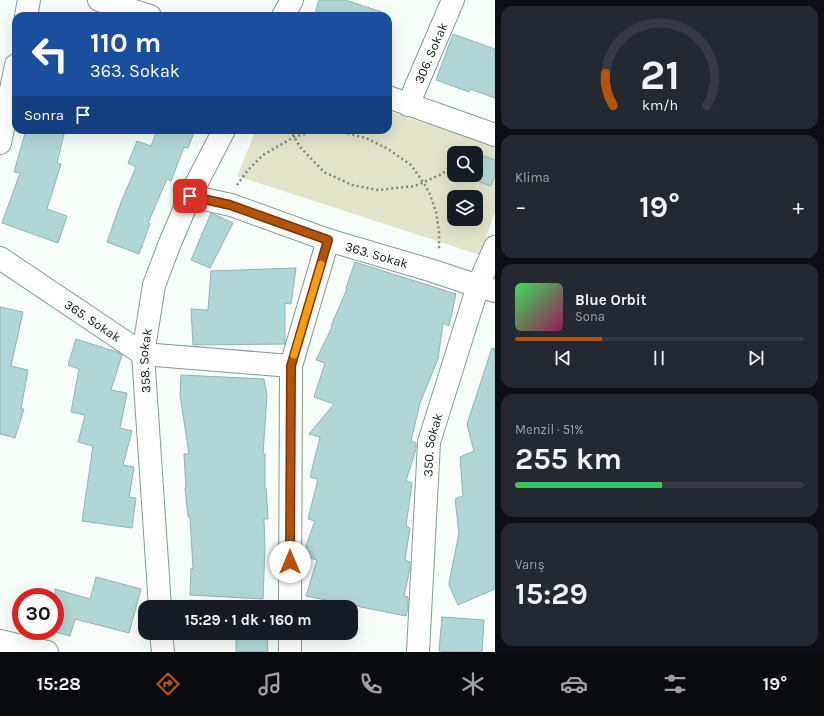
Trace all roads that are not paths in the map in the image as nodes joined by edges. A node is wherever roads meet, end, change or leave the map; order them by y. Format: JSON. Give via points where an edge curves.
{"nodes":[{"id":1,"x":29,"y":0,"type":"edge"},
{"id":2,"x":99,"y":0,"type":"edge"},
{"id":3,"x":292,"y":0,"type":"edge"},
{"id":4,"x":453,"y":0,"type":"edge"},
{"id":5,"x":27,"y":12,"type":"edge"},
{"id":6,"x":137,"y":12,"type":"edge"},
{"id":7,"x":285,"y":12,"type":"edge"},
{"id":8,"x":12,"y":84,"type":"edge"},
{"id":9,"x":398,"y":101,"type":"edge"},
{"id":10,"x":222,"y":134,"type":"edge"},
{"id":11,"x":495,"y":135,"type":"edge"},
{"id":12,"x":0,"y":143,"type":"edge"},
{"id":13,"x":190,"y":196,"type":"junction"},
{"id":14,"x":328,"y":240,"type":"junction"},
{"id":15,"x":495,"y":247,"type":"edge"},
{"id":16,"x":0,"y":258,"type":"edge"},
{"id":17,"x":486,"y":288,"type":"edge"},
{"id":18,"x":144,"y":354,"type":"junction"},
{"id":19,"x":291,"y":366,"type":"junction"},
{"id":20,"x":160,"y":600,"type":"edge"},
{"id":21,"x":290,"y":600,"type":"edge"},
{"id":22,"x":162,"y":640,"type":"edge"},
{"id":23,"x":290,"y":640,"type":"edge"},
{"id":24,"x":0,"y":641,"type":"edge"},
{"id":25,"x":47,"y":652,"type":"edge"},
{"id":26,"x":163,"y":652,"type":"edge"},
{"id":27,"x":290,"y":652,"type":"edge"},
{"id":28,"x":418,"y":652,"type":"edge"}],
"edges":[{"from":1,"to":5,"type":"street"},
{"from":2,"to":6,"type":"street"},
{"from":3,"to":7,"type":"street"},
{"from":4,"to":9,"type":"street","name":"306. Sokak"},
{"from":8,"to":12,"type":"street"},
{"from":9,"to":11,"type":"street"},
{"from":10,"to":13,"type":"street","name":"358. Sokak"},
{"from":13,"to":14,"type":"street","name":"363. Sokak","via":[[230,205]]},
{"from":13,"to":18,"type":"street","name":"358. Sokak","via":[[154,285]]},
{"from":14,"to":17,"type":"street","name":"363. Sokak"},
{"from":14,"to":19,"type":"street"},
{"from":15,"to":17,"type":"street","name":"350. Sokak"},
{"from":16,"to":18,"type":"street","name":"365. Sokak"},
{"from":17,"to":28,"type":"street","name":"350. Sokak","via":[[429,442]]},
{"from":18,"to":19,"type":"street","name":"365. Sokak"},
{"from":18,"to":20,"type":"street","name":"358. Sokak"},
{"from":19,"to":21,"type":"street"},
{"from":22,"to":26,"type":"street"},
{"from":23,"to":27,"type":"street"},
{"from":24,"to":25,"type":"street"}]}
